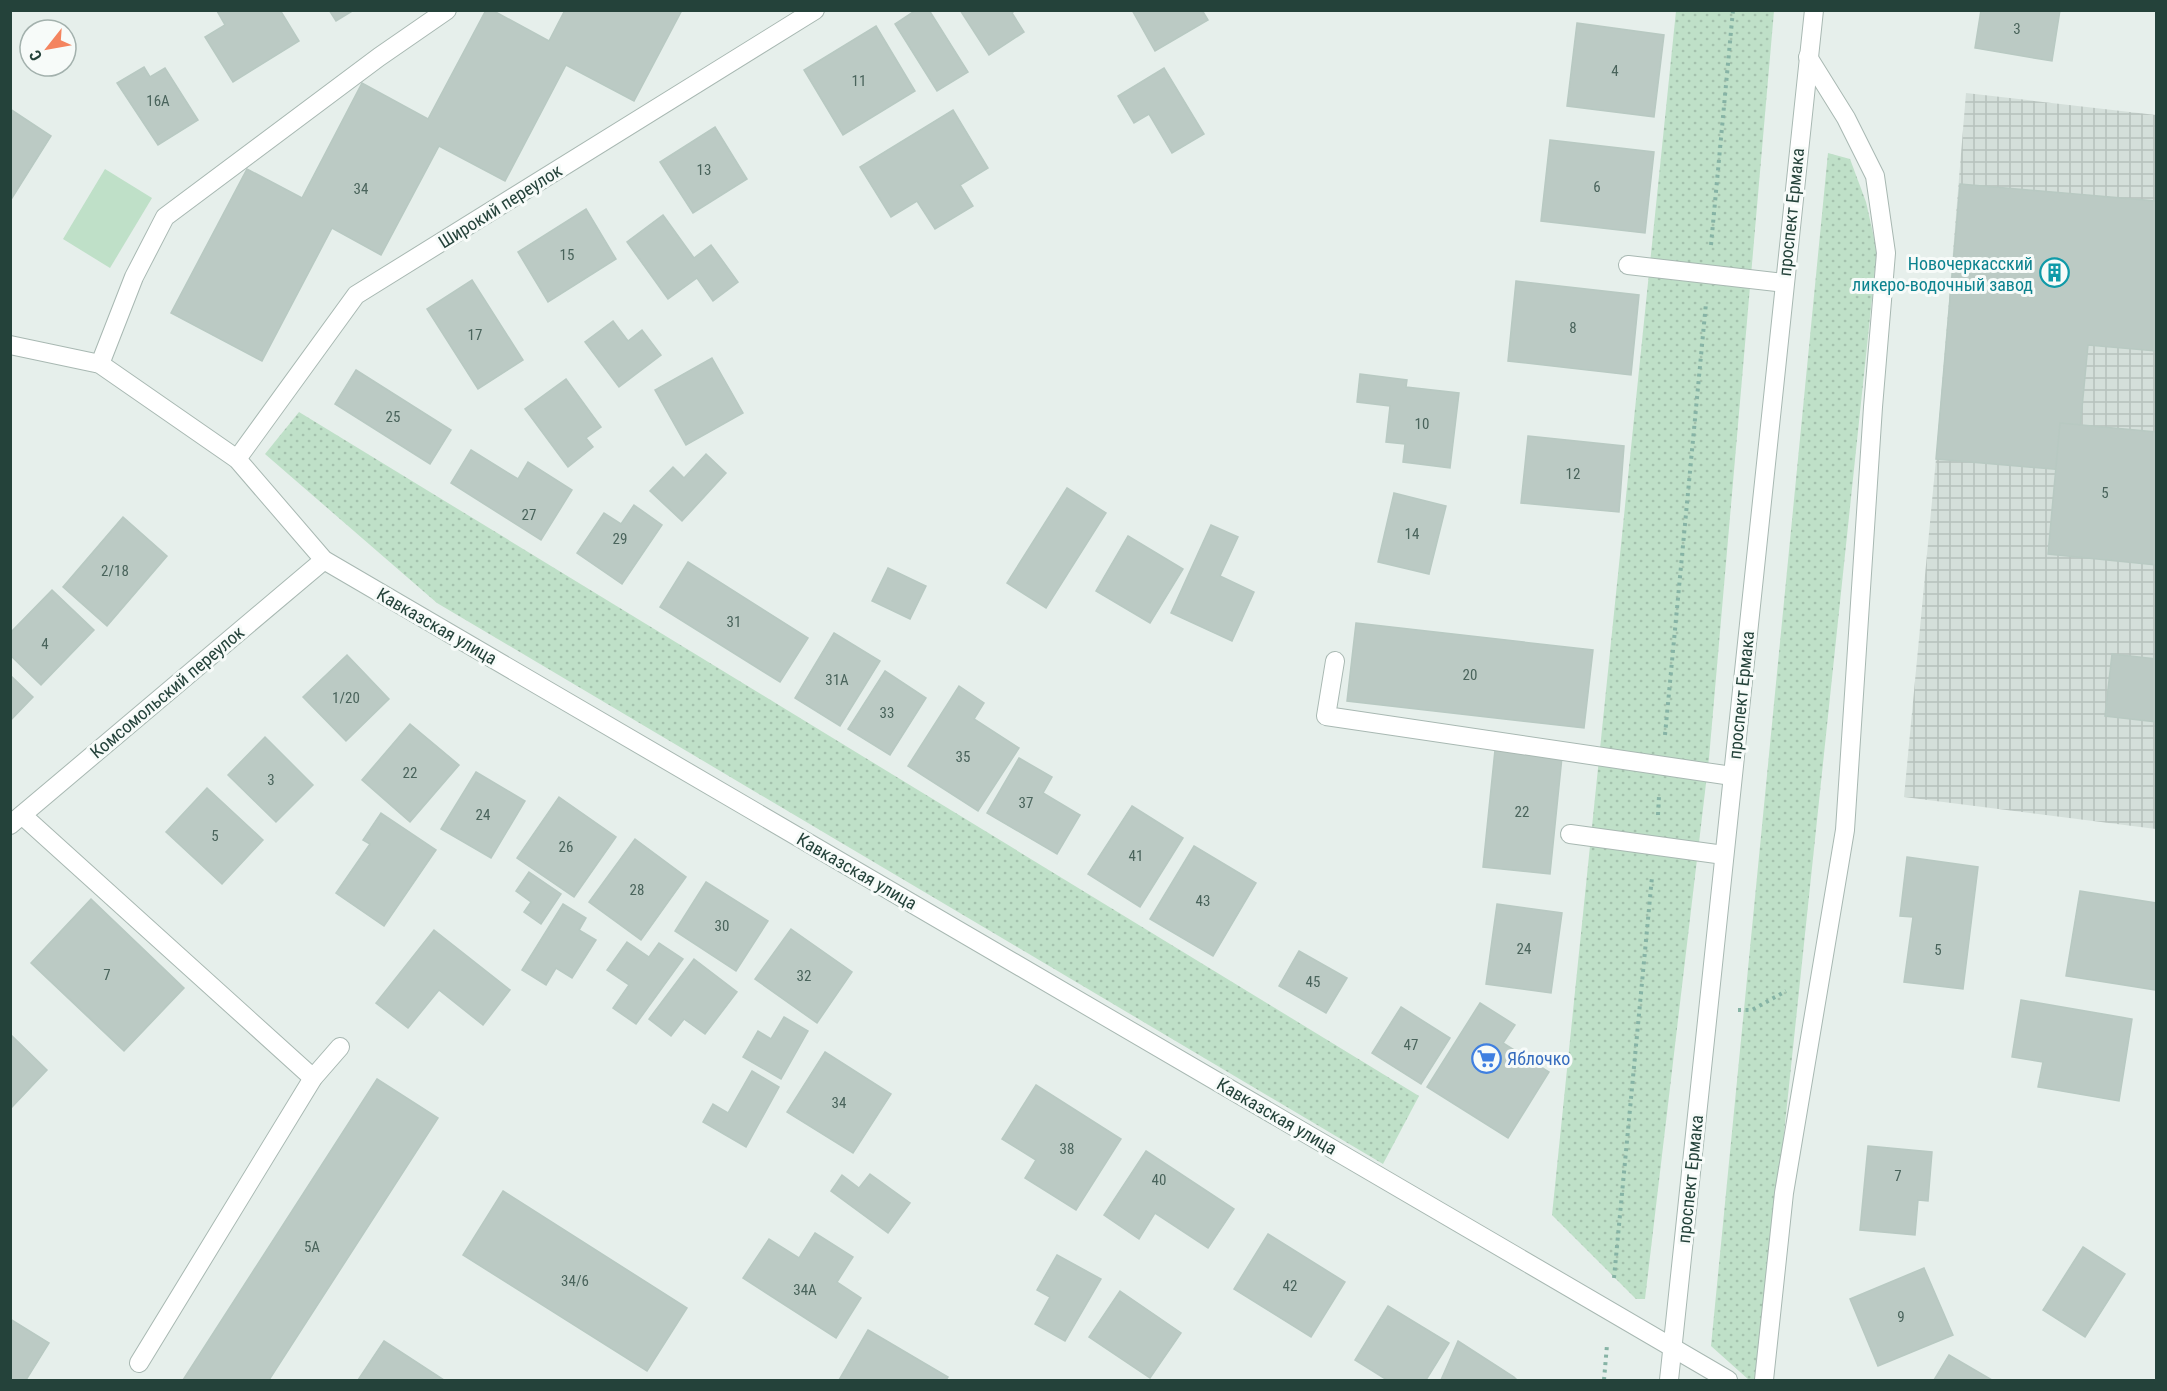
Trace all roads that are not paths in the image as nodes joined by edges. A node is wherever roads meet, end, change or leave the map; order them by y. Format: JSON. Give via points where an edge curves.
{"nodes":[{"id":1,"x":447,"y":10,"type":"edge"},
{"id":2,"x":815,"y":10,"type":"edge"},
{"id":3,"x":1814,"y":10,"type":"edge"},
{"id":4,"x":1808,"y":57,"type":"junction"},
{"id":5,"x":1628,"y":265,"type":"dead end"},
{"id":6,"x":1784,"y":282,"type":"junction"},
{"id":7,"x":10,"y":345,"type":"edge"},
{"id":8,"x":100,"y":364,"type":"junction"},
{"id":9,"x":237,"y":459,"type":"junction"},
{"id":10,"x":324,"y":560,"type":"junction"},
{"id":11,"x":1335,"y":661,"type":"dead end"},
{"id":12,"x":1732,"y":776,"type":"junction"},
{"id":13,"x":16,"y":820,"type":"edge"},
{"id":14,"x":1570,"y":834,"type":"dead end"},
{"id":15,"x":1724,"y":855,"type":"junction"},
{"id":16,"x":340,"y":1047,"type":"dead end"},
{"id":17,"x":314,"y":1078,"type":"junction"},
{"id":18,"x":1673,"y":1346,"type":"junction"},
{"id":19,"x":139,"y":1363,"type":"dead end"},
{"id":20,"x":1669,"y":1380,"type":"edge"},
{"id":21,"x":1728,"y":1380,"type":"edge"},
{"id":22,"x":1764,"y":1380,"type":"edge"}],
"edges":[{"from":1,"to":8,"type":"street","via":[[165,217],[134,277]]},
{"from":2,"to":9,"type":"street","name":"Широкий переулок","via":[[356,295]]},
{"from":3,"to":4,"type":"street","name":"проспект Ермака"},
{"from":4,"to":6,"type":"street","name":"проспект Ермака"},
{"from":4,"to":22,"type":"street","via":[[1846,118],[1875,176],[1886,254],[1845,830],[1784,1193]]},
{"from":5,"to":6,"type":"street"},
{"from":6,"to":12,"type":"street","name":"проспект Ермака"},
{"from":7,"to":8,"type":"street","name":"Кавказская улица"},
{"from":8,"to":9,"type":"street","name":"Кавказская улица"},
{"from":9,"to":10,"type":"street","name":"Кавказская улица"},
{"from":10,"to":13,"type":"street","name":"Комсомольский переулок"},
{"from":10,"to":18,"type":"street","name":"Кавказская улица"},
{"from":11,"to":12,"type":"street","via":[[1326,716]]},
{"from":12,"to":15,"type":"street","name":"проспект Ермака"},
{"from":13,"to":17,"type":"street"},
{"from":14,"to":15,"type":"street"},
{"from":15,"to":18,"type":"street","name":"проспект Ермака"},
{"from":16,"to":17,"type":"street"},
{"from":17,"to":19,"type":"street"},
{"from":18,"to":20,"type":"street","name":"проспект Ермака"},
{"from":18,"to":21,"type":"street","name":"Кавказская улица"}]}
